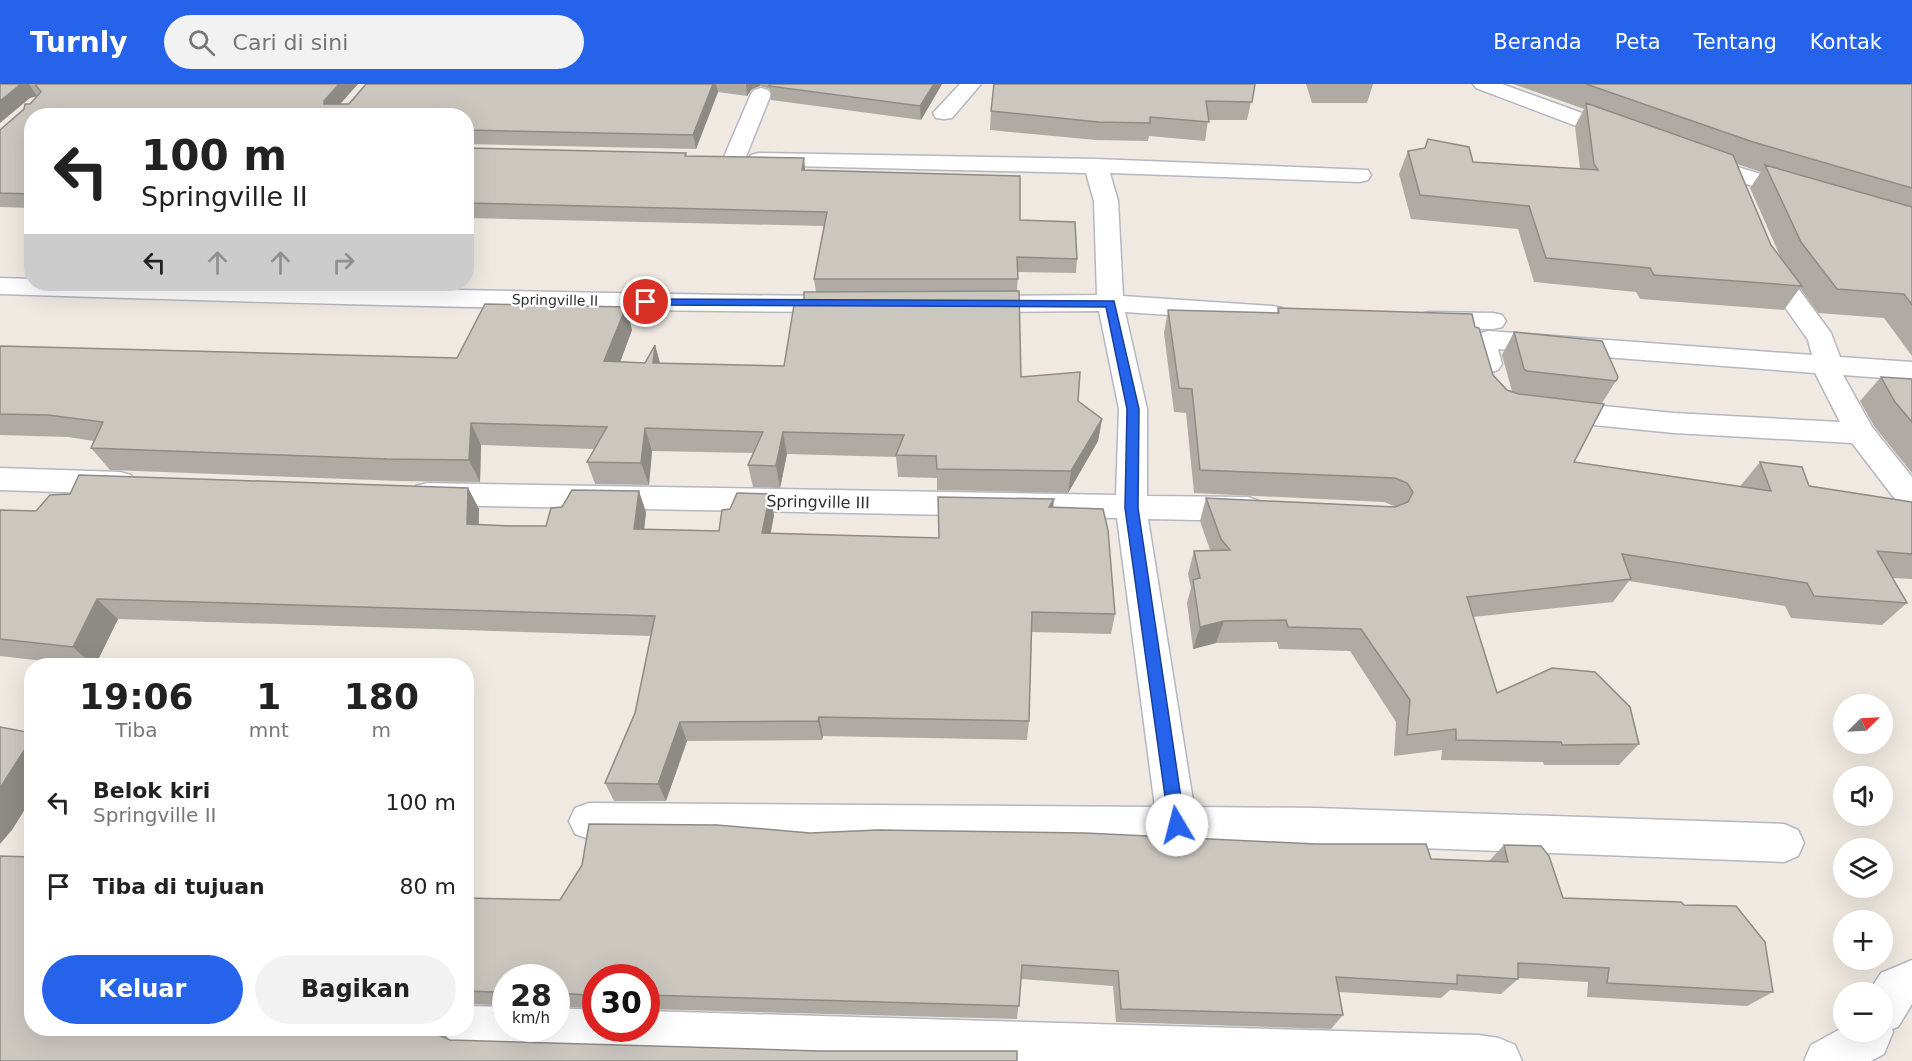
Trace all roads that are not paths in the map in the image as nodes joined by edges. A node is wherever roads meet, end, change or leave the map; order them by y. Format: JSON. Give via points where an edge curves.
{"nodes":[{"id":1,"x":971,"y":84,"type":"edge"},
{"id":2,"x":1483,"y":84,"type":"edge"},
{"id":3,"x":761,"y":94,"type":"dead end"},
{"id":4,"x":944,"y":113,"type":"dead end"},
{"id":5,"x":1646,"y":144,"type":"edge"},
{"id":6,"x":1677,"y":154,"type":"edge"},
{"id":7,"x":711,"y":159,"type":"edge"},
{"id":8,"x":734,"y":159,"type":"junction"},
{"id":9,"x":1096,"y":166,"type":"junction"},
{"id":10,"x":1730,"y":172,"type":"junction"},
{"id":11,"x":1360,"y":175,"type":"dead end"},
{"id":12,"x":1821,"y":199,"type":"edge"},
{"id":13,"x":1741,"y":200,"type":"edge"},
{"id":14,"x":1757,"y":238,"type":"edge"},
{"id":15,"x":0,"y":286,"type":"edge"},
{"id":16,"x":24,"y":287,"type":"edge"},
{"id":17,"x":156,"y":291,"type":"edge"},
{"id":18,"x":1110,"y":303,"type":"junction"},
{"id":19,"x":871,"y":304,"type":"edge"},
{"id":20,"x":955,"y":304,"type":"edge"},
{"id":21,"x":1300,"y":316,"type":"edge"},
{"id":22,"x":1402,"y":319,"type":"edge"},
{"id":23,"x":1493,"y":321,"type":"dead end"},
{"id":24,"x":1826,"y":365,"type":"junction"},
{"id":25,"x":1912,"y":371,"type":"edge"},
{"id":26,"x":1494,"y":386,"type":"edge"},
{"id":27,"x":1523,"y":408,"type":"edge"},
{"id":28,"x":1861,"y":433,"type":"junction"},
{"id":29,"x":0,"y":479,"type":"edge"},
{"id":30,"x":152,"y":484,"type":"edge"},
{"id":31,"x":400,"y":494,"type":"edge"},
{"id":32,"x":1912,"y":499,"type":"edge"},
{"id":33,"x":1131,"y":508,"type":"junction"},
{"id":34,"x":1277,"y":510,"type":"edge"},
{"id":35,"x":589,"y":821,"type":"dead end"},
{"id":36,"x":1177,"y":825,"type":"junction"},
{"id":37,"x":1784,"y":843,"type":"dead end"},
{"id":38,"x":1912,"y":982,"type":"edge"},
{"id":39,"x":1893,"y":993,"type":"edge"},
{"id":40,"x":474,"y":1028,"type":"edge"},
{"id":41,"x":1861,"y":1042,"type":"edge"},
{"id":42,"x":1499,"y":1061,"type":"edge"},
{"id":43,"x":1827,"y":1061,"type":"edge"}],
"edges":[{"from":1,"to":4,"type":"street"},
{"from":2,"to":5,"type":"street"},
{"from":3,"to":8,"type":"street"},
{"from":6,"to":10,"type":"street"},
{"from":7,"to":8,"type":"street"},
{"from":8,"to":9,"type":"street"},
{"from":9,"to":11,"type":"street"},
{"from":9,"to":18,"type":"street","via":[[1106,201]]},
{"from":10,"to":12,"type":"street"},
{"from":10,"to":13,"type":"street"},
{"from":14,"to":24,"type":"street","via":[[1770,268],[1821,339]]},
{"from":15,"to":16,"type":"street","name":"Springville II"},
{"from":17,"to":19,"type":"street","name":"Springville II"},
{"from":18,"to":20,"type":"street"},
{"from":18,"to":21,"type":"street"},
{"from":18,"to":33,"type":"street","via":[[1133,409]]},
{"from":22,"to":23,"type":"street"},
{"from":24,"to":25,"type":"street"},
{"from":24,"to":26,"type":"street","via":[[1488,340],[1482,342]]},
{"from":24,"to":28,"type":"street"},
{"from":27,"to":28,"type":"street","via":[[1674,423]]},
{"from":28,"to":32,"type":"street"},
{"from":29,"to":30,"type":"street"},
{"from":31,"to":33,"type":"street","name":"Springville III"},
{"from":33,"to":34,"type":"street","name":"Springville III"},
{"from":33,"to":36,"type":"street"},
{"from":35,"to":36,"type":"street"},
{"from":36,"to":37,"type":"street","via":[[1316,826]]},
{"from":38,"to":39,"type":"street","via":[[1901,983]]},
{"from":40,"to":42,"type":"street"},
{"from":41,"to":43,"type":"street"}]}
